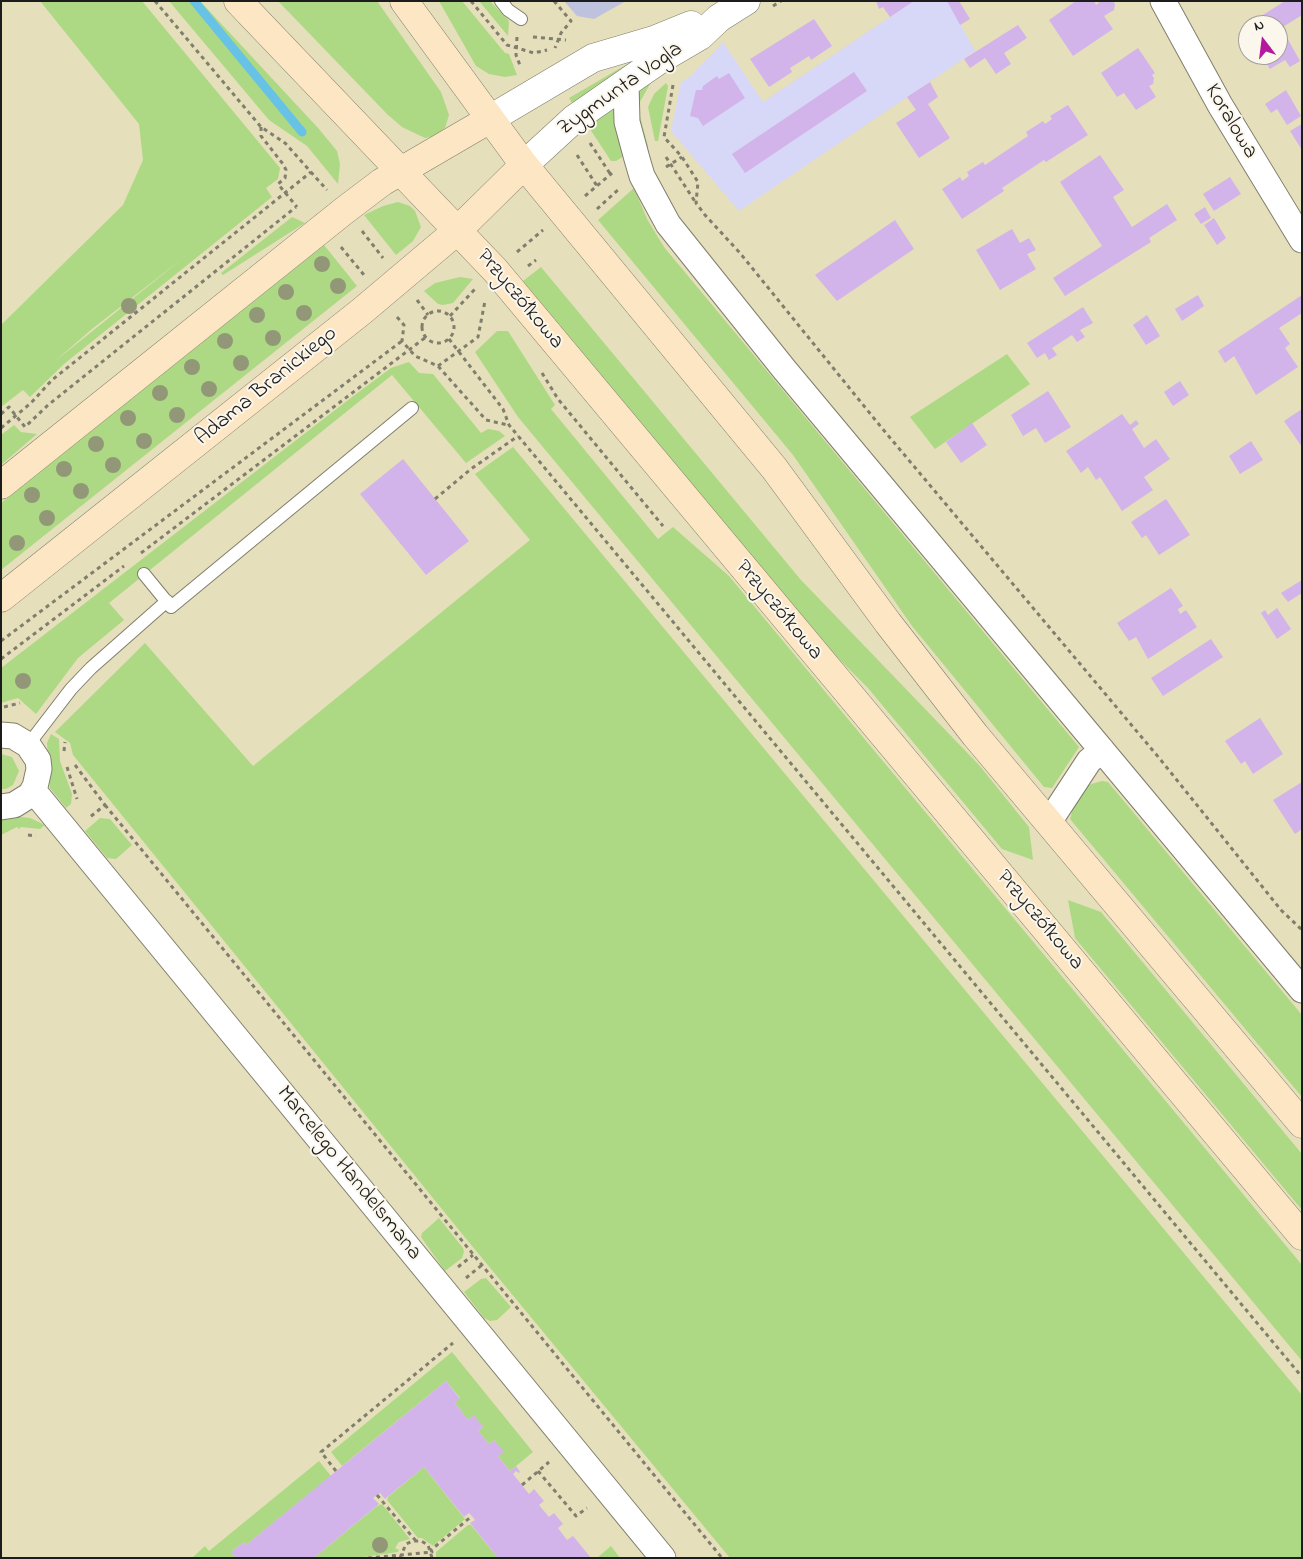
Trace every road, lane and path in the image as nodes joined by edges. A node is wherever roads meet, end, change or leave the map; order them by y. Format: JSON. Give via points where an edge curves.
{"nodes":[{"id":1,"x":155,"y":1,"type":"edge"},
{"id":2,"x":238,"y":1,"type":"edge"},
{"id":3,"x":404,"y":1,"type":"edge"},
{"id":4,"x":501,"y":1,"type":"edge"},
{"id":5,"x":554,"y":1,"type":"edge"},
{"id":6,"x":746,"y":1,"type":"edge"},
{"id":7,"x":1163,"y":1,"type":"edge"},
{"id":8,"x":719,"y":18,"type":"junction"},
{"id":9,"x":521,"y":19,"type":"joint"},
{"id":10,"x":534,"y":53,"type":"dead end"},
{"id":11,"x":524,"y":73,"type":"dead end"},
{"id":12,"x":678,"y":79,"type":"dead end"},
{"id":13,"x":626,"y":83,"type":"junction"},
{"id":14,"x":490,"y":119,"type":"junction"},
{"id":15,"x":261,"y":127,"type":"junction"},
{"id":16,"x":587,"y":139,"type":"dead end"},
{"id":17,"x":574,"y":150,"type":"dead end"},
{"id":18,"x":660,"y":155,"type":"dead end"},
{"id":19,"x":524,"y":165,"type":"junction"},
{"id":20,"x":311,"y":172,"type":"junction"},
{"id":21,"x":401,"y":172,"type":"junction"},
{"id":22,"x":625,"y":184,"type":"dead end"},
{"id":23,"x":620,"y":189,"type":"junction"},
{"id":24,"x":328,"y":191,"type":"dead end"},
{"id":25,"x":285,"y":193,"type":"junction"},
{"id":26,"x":581,"y":200,"type":"dead end"},
{"id":27,"x":696,"y":203,"type":"junction"},
{"id":28,"x":296,"y":207,"type":"junction"},
{"id":29,"x":303,"y":207,"type":"dead end"},
{"id":30,"x":592,"y":213,"type":"dead end"},
{"id":31,"x":360,"y":228,"type":"dead end"},
{"id":32,"x":458,"y":230,"type":"junction"},
{"id":33,"x":1302,"y":240,"type":"edge"},
{"id":34,"x":340,"y":245,"type":"dead end"},
{"id":35,"x":387,"y":263,"type":"dead end"},
{"id":36,"x":367,"y":279,"type":"dead end"},
{"id":37,"x":477,"y":285,"type":"dead end"},
{"id":38,"x":415,"y":297,"type":"dead end"},
{"id":39,"x":492,"y":307,"type":"dead end"},
{"id":40,"x":395,"y":314,"type":"dead end"},
{"id":41,"x":428,"y":314,"type":"junction"},
{"id":42,"x":450,"y":316,"type":"junction"},
{"id":43,"x":426,"y":337,"type":"junction"},
{"id":44,"x":449,"y":339,"type":"junction"},
{"id":45,"x":402,"y":342,"type":"junction"},
{"id":46,"x":410,"y":350,"type":"junction"},
{"id":47,"x":459,"y":352,"type":"junction"},
{"id":48,"x":438,"y":366,"type":"junction"},
{"id":49,"x":538,"y":367,"type":"dead end"},
{"id":50,"x":412,"y":408,"type":"dead end"},
{"id":51,"x":1,"y":414,"type":"edge"},
{"id":52,"x":16,"y":416,"type":"junction"},
{"id":53,"x":509,"y":425,"type":"junction"},
{"id":54,"x":1,"y":428,"type":"edge"},
{"id":55,"x":518,"y":436,"type":"junction"},
{"id":56,"x":1,"y":485,"type":"edge"},
{"id":57,"x":435,"y":499,"type":"dead end"},
{"id":58,"x":663,"y":526,"type":"dead end"},
{"id":59,"x":136,"y":557,"type":"dead end"},
{"id":60,"x":128,"y":563,"type":"dead end"},
{"id":61,"x":144,"y":574,"type":"dead end"},
{"id":62,"x":1,"y":598,"type":"edge"},
{"id":63,"x":166,"y":601,"type":"junction"},
{"id":64,"x":1,"y":640,"type":"edge"},
{"id":65,"x":1,"y":659,"type":"edge"},
{"id":66,"x":20,"y":702,"type":"dead end"},
{"id":67,"x":1,"y":708,"type":"edge"},
{"id":68,"x":1,"y":734,"type":"edge"},
{"id":69,"x":28,"y":745,"type":"junction"},
{"id":70,"x":1102,"y":750,"type":"junction"},
{"id":71,"x":33,"y":790,"type":"junction"},
{"id":72,"x":105,"y":805,"type":"dead end"},
{"id":73,"x":1,"y":807,"type":"edge"},
{"id":74,"x":1049,"y":822,"type":"junction"},
{"id":75,"x":1302,"y":930,"type":"edge"},
{"id":76,"x":1302,"y":990,"type":"edge"},
{"id":77,"x":1302,"y":1124,"type":"edge"},
{"id":78,"x":1302,"y":1236,"type":"edge"},
{"id":79,"x":447,"y":1348,"type":"dead end"},
{"id":80,"x":1302,"y":1377,"type":"edge"},
{"id":81,"x":545,"y":1465,"type":"dead end"},
{"id":82,"x":336,"y":1471,"type":"dead end"},
{"id":83,"x":538,"y":1471,"type":"junction"},
{"id":84,"x":522,"y":1485,"type":"dead end"},
{"id":85,"x":377,"y":1495,"type":"dead end"},
{"id":86,"x":590,"y":1506,"type":"dead end"},
{"id":87,"x":472,"y":1516,"type":"dead end"},
{"id":88,"x":416,"y":1541,"type":"junction"},
{"id":89,"x":431,"y":1551,"type":"junction"},
{"id":90,"x":401,"y":1556,"type":"edge"},
{"id":91,"x":368,"y":1558,"type":"edge"},
{"id":92,"x":432,"y":1558,"type":"edge"},
{"id":93,"x":663,"y":1558,"type":"edge"},
{"id":94,"x":722,"y":1558,"type":"edge"}],
"edges":[{"from":1,"to":15,"type":"path"},
{"from":2,"to":21,"type":"main road","name":"Przyczółkowa"},
{"from":3,"to":14,"type":"main road"},
{"from":4,"to":9,"type":"lane"},
{"from":5,"to":10,"type":"path","via":[[571,21],[554,49]]},
{"from":6,"to":8,"type":"street","name":"Zygmunta Vogla"},
{"from":7,"to":33,"type":"street","name":"Koralowa","via":[[1220,105]]},
{"from":8,"to":13,"type":"street","name":"Zygmunta Vogla","via":[[700,36]]},
{"from":8,"to":14,"type":"street","name":"Zygmunta Vogla","via":[[593,58]]},
{"from":9,"to":11,"type":"path","via":[[516,51]]},
{"from":12,"to":27,"type":"path","via":[[673,84],[664,137],[698,182]]},
{"from":13,"to":19,"type":"street","name":"Zygmunta Vogla","via":[[574,119]]},
{"from":13,"to":70,"type":"street","via":[[627,122],[639,168],[668,224],[766,348]]},
{"from":14,"to":19,"type":"main road"},
{"from":14,"to":21,"type":"main road"},
{"from":15,"to":20,"type":"path","via":[[285,143]]},
{"from":15,"to":25,"type":"path","via":[[261,136],[283,164],[285,178],[278,184]]},
{"from":16,"to":23,"type":"path"},
{"from":17,"to":26,"type":"path","via":[[597,186]]},
{"from":18,"to":27,"type":"path","via":[[672,164]]},
{"from":19,"to":32,"type":"main road","name":"Adama Branickiego"},
{"from":19,"to":74,"type":"main road","via":[[774,468],[894,631],[975,735]]},
{"from":20,"to":24,"type":"path"},
{"from":20,"to":25,"type":"path"},
{"from":21,"to":32,"type":"main road","name":"Przyczółkowa"},
{"from":21,"to":56,"type":"main road","via":[[345,210]]},
{"from":22,"to":23,"type":"path"},
{"from":23,"to":30,"type":"path"},
{"from":25,"to":28,"type":"path"},
{"from":25,"to":52,"type":"path","via":[[52,380]]},
{"from":27,"to":75,"type":"path","via":[[1160,759],[1281,910]]},
{"from":28,"to":29,"type":"path"},
{"from":28,"to":52,"type":"path","via":[[48,405],[25,427]]},
{"from":31,"to":35,"type":"path"},
{"from":32,"to":62,"type":"main road","name":"Adama Branickiego","via":[[362,311]]},
{"from":32,"to":78,"type":"main road","name":"Przyczółkowa","via":[[495,270]]},
{"from":34,"to":36,"type":"path"},
{"from":37,"to":42,"type":"path"},
{"from":38,"to":41,"type":"path"},
{"from":39,"to":47,"type":"path","via":[[484,301],[478,337]]},
{"from":40,"to":45,"type":"path","via":[[404,326]]},
{"from":41,"to":42,"type":"path","via":[[438,310]]},
{"from":41,"to":43,"type":"path","via":[[422,326]]},
{"from":42,"to":44,"type":"path","via":[[454,328]]},
{"from":43,"to":44,"type":"path","via":[[438,343]]},
{"from":43,"to":46,"type":"path"},
{"from":44,"to":47,"type":"path"},
{"from":45,"to":46,"type":"path"},
{"from":45,"to":64,"type":"path"},
{"from":46,"to":48,"type":"path","via":[[415,356]]},
{"from":46,"to":59,"type":"path"},
{"from":47,"to":48,"type":"path"},
{"from":47,"to":53,"type":"path","via":[[503,410]]},
{"from":48,"to":53,"type":"path","via":[[486,420]]},
{"from":49,"to":58,"type":"path","via":[[558,399]]},
{"from":50,"to":63,"type":"lane","via":[[171,607]]},
{"from":51,"to":52,"type":"path","via":[[9,408]]},
{"from":52,"to":54,"type":"path"},
{"from":53,"to":55,"type":"path"},
{"from":55,"to":57,"type":"path"},
{"from":55,"to":80,"type":"path"},
{"from":60,"to":65,"type":"path"},
{"from":61,"to":63,"type":"lane"},
{"from":63,"to":69,"type":"lane","via":[[77,682]]},
{"from":66,"to":67,"type":"path"},
{"from":68,"to":69,"type":"street","via":[[13,736]]},
{"from":69,"to":71,"type":"street","via":[[38,760],[39,769]]},
{"from":70,"to":74,"type":"street","via":[[1089,761]]},
{"from":70,"to":76,"type":"street"},
{"from":71,"to":73,"type":"street","via":[[23,801]]},
{"from":71,"to":93,"type":"street","name":"Marcelego Handelsmana"},
{"from":72,"to":94,"type":"path"},
{"from":74,"to":77,"type":"main road"},
{"from":79,"to":82,"type":"path","via":[[322,1452]]},
{"from":81,"to":83,"type":"path"},
{"from":83,"to":84,"type":"path"},
{"from":83,"to":86,"type":"path","via":[[576,1516]]},
{"from":85,"to":88,"type":"path"},
{"from":87,"to":89,"type":"path"},
{"from":88,"to":89,"type":"path","via":[[421,1541]]},
{"from":88,"to":90,"type":"path","via":[[406,1544]]},
{"from":89,"to":90,"type":"path"},
{"from":89,"to":92,"type":"path"},
{"from":90,"to":91,"type":"path"}]}
